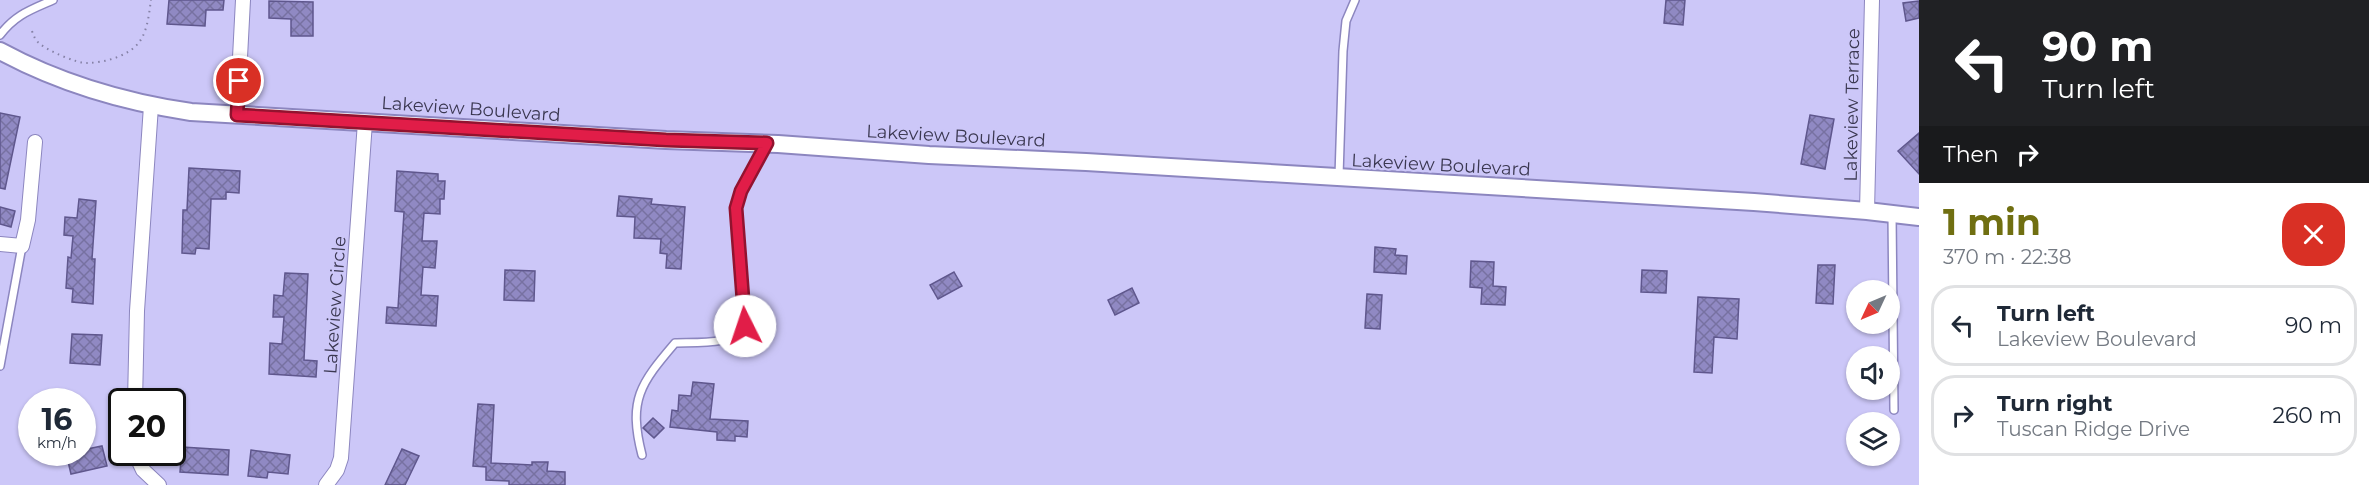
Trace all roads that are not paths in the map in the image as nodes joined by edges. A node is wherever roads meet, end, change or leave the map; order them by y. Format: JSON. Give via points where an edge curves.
{"nodes":[{"id":1,"x":53,"y":0,"type":"edge"},
{"id":2,"x":243,"y":0,"type":"edge"},
{"id":3,"x":1355,"y":0,"type":"edge"},
{"id":4,"x":1872,"y":0,"type":"edge"},
{"id":5,"x":0,"y":35,"type":"edge"},
{"id":6,"x":0,"y":51,"type":"edge"},
{"id":7,"x":151,"y":106,"type":"junction"},
{"id":8,"x":237,"y":115,"type":"junction"},
{"id":9,"x":365,"y":122,"type":"junction"},
{"id":10,"x":35,"y":142,"type":"dead end"},
{"id":11,"x":767,"y":143,"type":"junction"},
{"id":12,"x":1338,"y":179,"type":"junction"},
{"id":13,"x":1867,"y":211,"type":"junction"},
{"id":14,"x":1892,"y":214,"type":"junction"},
{"id":15,"x":1919,"y":217,"type":"edge"},
{"id":16,"x":0,"y":244,"type":"edge"},
{"id":17,"x":22,"y":246,"type":"junction"},
{"id":18,"x":0,"y":366,"type":"edge"},
{"id":19,"x":135,"y":388,"type":"edge"},
{"id":20,"x":1894,"y":410,"type":"dead end"},
{"id":21,"x":642,"y":455,"type":"dead end"},
{"id":22,"x":141,"y":466,"type":"edge"},
{"id":23,"x":159,"y":485,"type":"edge"},
{"id":24,"x":326,"y":485,"type":"edge"}],
"edges":[{"from":1,"to":5,"type":"lane","via":[[10,21]]},
{"from":2,"to":8,"type":"street"},
{"from":3,"to":12,"type":"lane","via":[[1346,21],[1343,51]]},
{"from":4,"to":13,"type":"street","name":"Lakeview Terrace"},
{"from":6,"to":7,"type":"street","name":"Lakeview Boulevard","via":[[72,85]]},
{"from":7,"to":8,"type":"street","name":"Lakeview Boulevard"},
{"from":7,"to":19,"type":"street"},
{"from":8,"to":9,"type":"street","name":"Lakeview Boulevard"},
{"from":9,"to":11,"type":"street","name":"Lakeview Boulevard"},
{"from":9,"to":24,"type":"street","name":"Lakeview Circle","via":[[341,458],[338,470]]},
{"from":10,"to":17,"type":"street"},
{"from":11,"to":12,"type":"street","name":"Lakeview Boulevard"},
{"from":11,"to":21,"type":"lane","via":[[736,208],[745,326],[737,337],[675,343],[655,366],[637,400],[636,432]]},
{"from":12,"to":13,"type":"street","name":"Lakeview Boulevard"},
{"from":13,"to":14,"type":"street","name":"Lakeview Boulevard"},
{"from":14,"to":15,"type":"street","name":"Lakeview Boulevard"},
{"from":14,"to":20,"type":"lane"},
{"from":16,"to":17,"type":"street"},
{"from":17,"to":18,"type":"lane"},
{"from":22,"to":23,"type":"street"}]}
